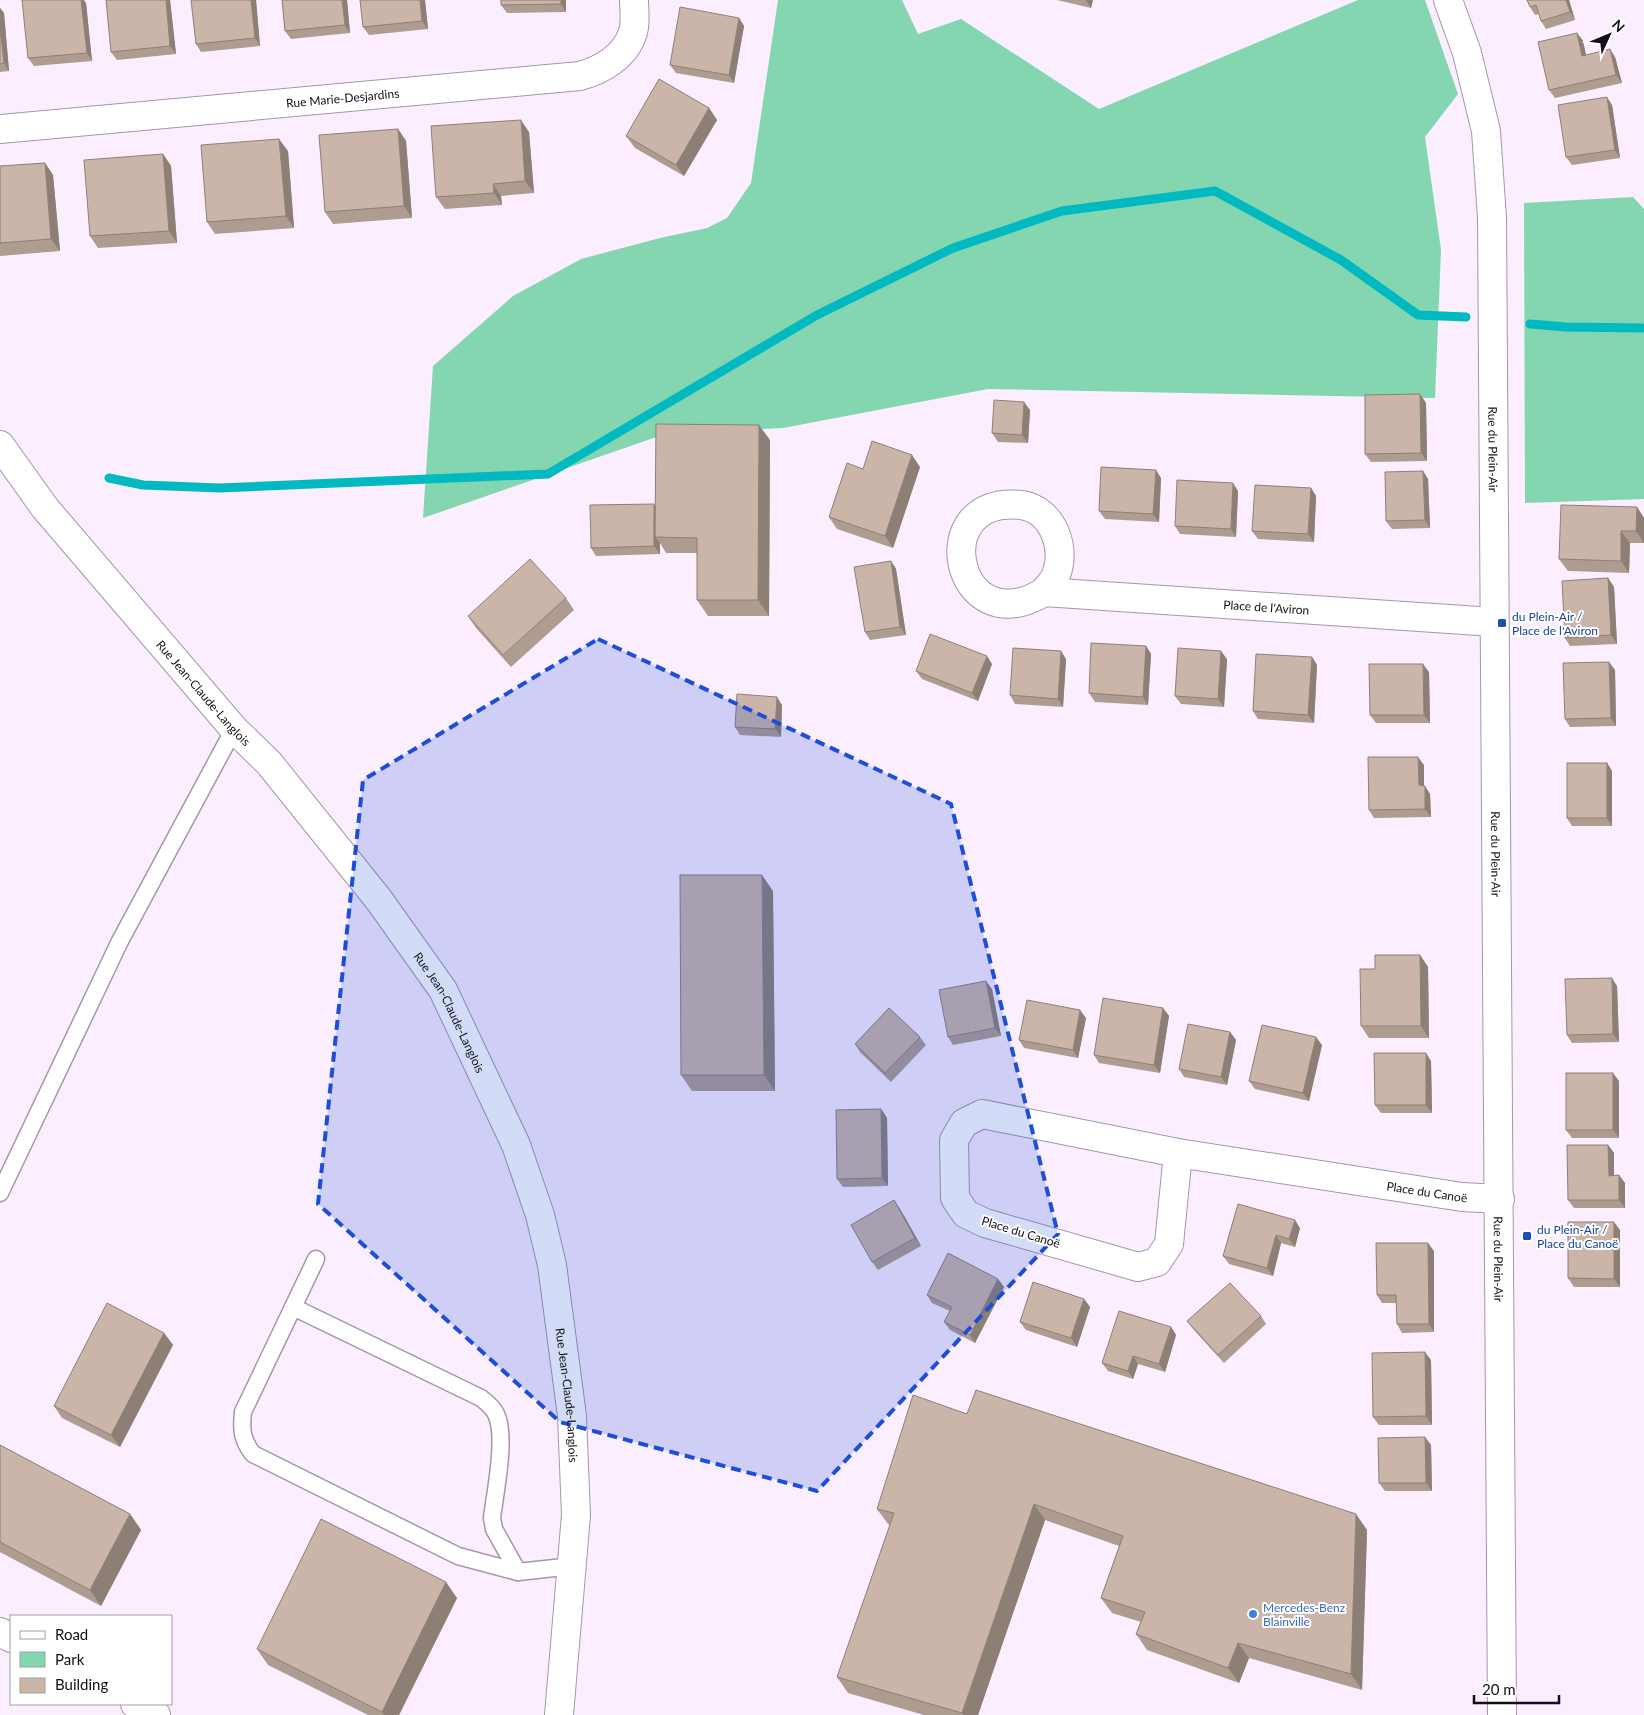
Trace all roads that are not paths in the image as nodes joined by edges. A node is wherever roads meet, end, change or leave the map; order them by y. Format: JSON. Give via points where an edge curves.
{"nodes":[{"id":1,"x":634,"y":0,"type":"edge"},
{"id":2,"x":1448,"y":0,"type":"edge"},
{"id":3,"x":0,"y":129,"type":"edge"},
{"id":4,"x":0,"y":445,"type":"edge"},
{"id":5,"x":1044,"y":592,"type":"dead end"},
{"id":6,"x":1494,"y":622,"type":"junction"},
{"id":7,"x":234,"y":729,"type":"junction"},
{"id":8,"x":1178,"y":1153,"type":"junction"},
{"id":9,"x":0,"y":1193,"type":"edge"},
{"id":10,"x":1500,"y":1199,"type":"junction"},
{"id":11,"x":316,"y":1259,"type":"dead end"},
{"id":12,"x":293,"y":1307,"type":"junction"},
{"id":13,"x":572,"y":1566,"type":"junction"},
{"id":14,"x":518,"y":1572,"type":"junction"},
{"id":15,"x":137,"y":1705,"type":"edge"},
{"id":16,"x":156,"y":1715,"type":"edge"},
{"id":17,"x":560,"y":1715,"type":"edge"},
{"id":18,"x":1502,"y":1715,"type":"edge"}],
"edges":[{"from":1,"to":3,"type":"street","name":"Rue Marie-Desjardins","via":[[633,33],[623,51],[595,72],[580,76]]},
{"from":2,"to":6,"type":"street","name":"Rue du Plein-Air","via":[[1467,53],[1486,131],[1492,218]]},
{"from":4,"to":7,"type":"street","name":"Rue Jean-Claude-Langlois","via":[[45,508]]},
{"from":5,"to":6,"type":"street","name":"Place de l'Aviron"},
{"from":6,"to":10,"type":"street","name":"Rue du Plein-Air"},
{"from":7,"to":9,"type":"lane","via":[[120,941]]},
{"from":7,"to":13,"type":"street","name":"Rue Jean-Claude-Langlois","via":[[269,764],[379,900],[443,990],[516,1145],[540,1215],[552,1265],[572,1416],[576,1515]]},
{"from":8,"to":8,"type":"street","name":"Place du Canoë","via":[[982,1114],[964,1122],[954,1140],[955,1198],[966,1214],[985,1223],[1138,1267],[1157,1262],[1169,1244]]},
{"from":8,"to":10,"type":"street","name":"Place du Canoë","via":[[1462,1197]]},
{"from":10,"to":18,"type":"street","name":"Rue du Plein-Air"},
{"from":11,"to":12,"type":"lane"},
{"from":12,"to":14,"type":"lane","via":[[481,1398],[491,1406],[498,1416],[500,1451],[492,1518],[494,1529]]},
{"from":12,"to":14,"type":"lane","via":[[243,1412],[241,1428],[245,1444],[253,1454],[458,1556]]},
{"from":13,"to":14,"type":"lane"},
{"from":13,"to":17,"type":"street","name":"Rue Jean-Claude-Langlois"},
{"from":15,"to":16,"type":"street"}]}
